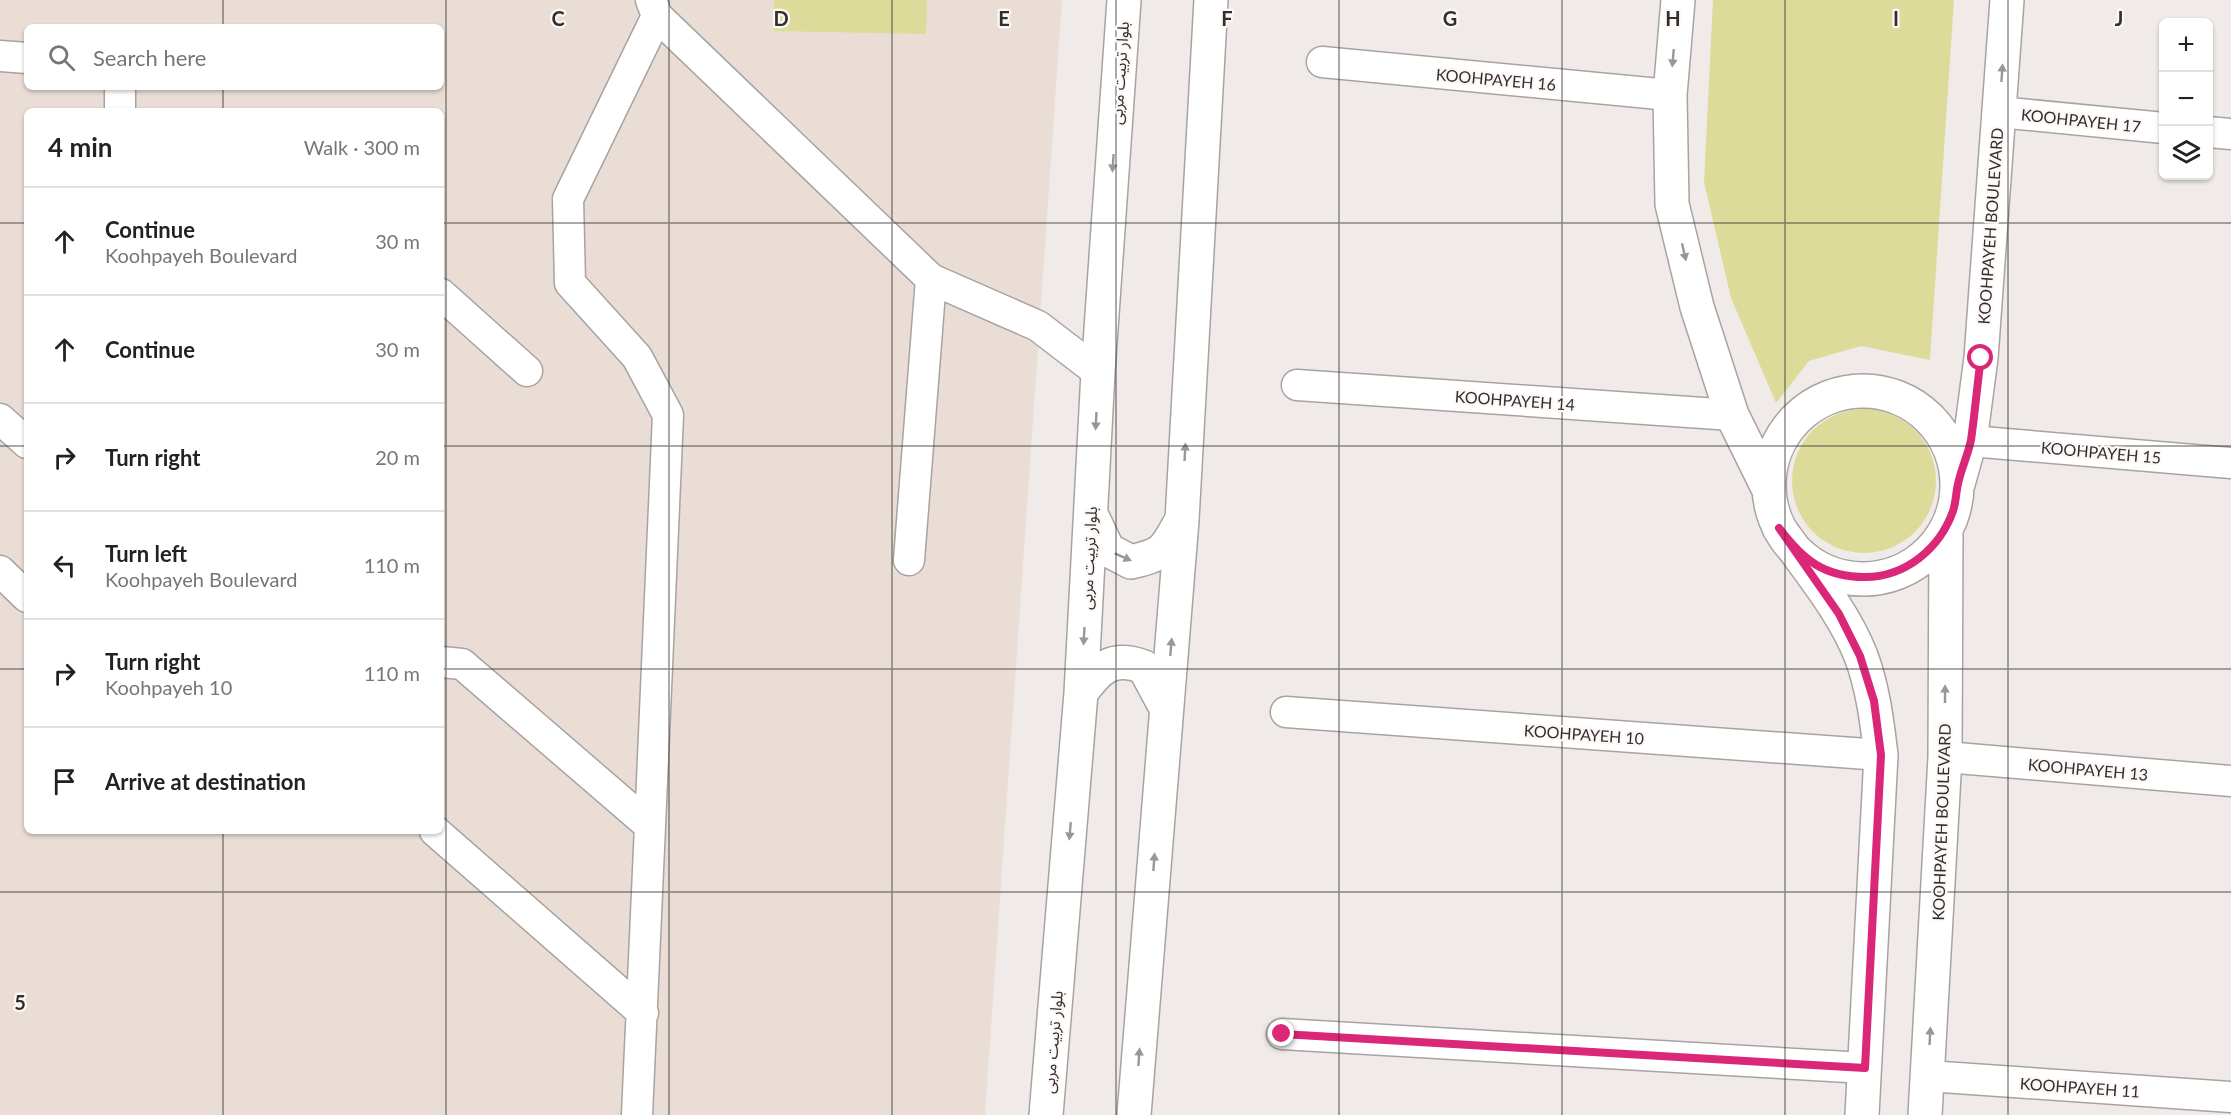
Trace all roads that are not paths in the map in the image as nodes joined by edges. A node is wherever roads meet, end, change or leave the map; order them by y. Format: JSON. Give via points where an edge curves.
{"nodes":[{"id":1,"x":1124,"y":0,"type":"edge"},
{"id":2,"x":1211,"y":0,"type":"edge"},
{"id":3,"x":1678,"y":0,"type":"edge"},
{"id":4,"x":2007,"y":0,"type":"edge"},
{"id":5,"x":654,"y":8,"type":"edge"},
{"id":6,"x":0,"y":56,"type":"edge"},
{"id":7,"x":24,"y":58,"type":"edge"},
{"id":8,"x":1322,"y":62,"type":"dead end"},
{"id":9,"x":120,"y":90,"type":"edge"},
{"id":10,"x":1670,"y":95,"type":"junction"},
{"id":11,"x":120,"y":108,"type":"edge"},
{"id":12,"x":1999,"y":112,"type":"junction"},
{"id":13,"x":2159,"y":128,"type":"edge"},
{"id":14,"x":2213,"y":132,"type":"edge"},
{"id":15,"x":2231,"y":134,"type":"edge"},
{"id":16,"x":931,"y":279,"type":"junction"},
{"id":17,"x":444,"y":297,"type":"edge"},
{"id":18,"x":527,"y":371,"type":"dead end"},
{"id":19,"x":1098,"y":372,"type":"junction"},
{"id":20,"x":1297,"y":385,"type":"dead end"},
{"id":21,"x":1732,"y":415,"type":"junction"},
{"id":22,"x":0,"y":419,"type":"edge"},
{"id":23,"x":24,"y":440,"type":"edge"},
{"id":24,"x":1970,"y":441,"type":"junction"},
{"id":25,"x":2231,"y":462,"type":"edge"},
{"id":26,"x":1957,"y":485,"type":"junction"},
{"id":27,"x":1768,"y":488,"type":"junction"},
{"id":28,"x":1091,"y":512,"type":"junction"},
{"id":29,"x":1182,"y":520,"type":"junction"},
{"id":30,"x":1779,"y":528,"type":"junction"},
{"id":31,"x":1946,"y":529,"type":"junction"},
{"id":32,"x":909,"y":560,"type":"dead end"},
{"id":33,"x":0,"y":571,"type":"edge"},
{"id":34,"x":24,"y":594,"type":"edge"},
{"id":35,"x":444,"y":662,"type":"edge"},
{"id":36,"x":1081,"y":693,"type":"junction"},
{"id":37,"x":1166,"y":708,"type":"junction"},
{"id":38,"x":1286,"y":712,"type":"dead end"},
{"id":39,"x":1881,"y":755,"type":"junction"},
{"id":40,"x":1945,"y":757,"type":"junction"},
{"id":41,"x":2231,"y":781,"type":"edge"},
{"id":42,"x":650,"y":826,"type":"junction"},
{"id":43,"x":438,"y":834,"type":"edge"},
{"id":44,"x":643,"y":1014,"type":"junction"},
{"id":45,"x":1282,"y":1034,"type":"dead end"},
{"id":46,"x":1865,"y":1068,"type":"junction"},
{"id":47,"x":1928,"y":1076,"type":"junction"},
{"id":48,"x":2231,"y":1097,"type":"edge"},
{"id":49,"x":637,"y":1115,"type":"edge"},
{"id":50,"x":1046,"y":1115,"type":"edge"},
{"id":51,"x":1134,"y":1115,"type":"edge"},
{"id":52,"x":1862,"y":1115,"type":"edge"},
{"id":53,"x":1925,"y":1115,"type":"edge"}],
"edges":[{"from":1,"to":19,"type":"main road","name":"بلوار تربیت مربی","one_way":true},
{"from":29,"to":2,"type":"main road","one_way":true},
{"from":3,"to":10,"type":"main road","one_way":true},
{"from":12,"to":4,"type":"main road","name":"KOOHPAYEH BOULEVARD","one_way":true},
{"from":5,"to":16,"type":"street"},
{"from":5,"to":42,"type":"street","via":[[568,199],[570,283],[636,357],[668,415]]},
{"from":6,"to":7,"type":"street"},
{"from":8,"to":10,"type":"street","name":"KOOHPAYEH 16"},
{"from":9,"to":11,"type":"street"},
{"from":10,"to":21,"type":"main road","one_way":true,"via":[[1672,204],[1697,307]]},
{"from":12,"to":13,"type":"street","name":"KOOHPAYEH 17"},
{"from":12,"to":24,"type":"main road","name":"KOOHPAYEH BOULEVARD","via":[[1981,358]]},
{"from":14,"to":15,"type":"street"},
{"from":16,"to":19,"type":"street","via":[[1038,326]]},
{"from":16,"to":32,"type":"street"},
{"from":17,"to":18,"type":"street"},
{"from":19,"to":28,"type":"main road","name":"بلوار تربیت مربی","one_way":true},
{"from":20,"to":21,"type":"street","name":"KOOHPAYEH 14"},
{"from":21,"to":27,"type":"main road"},
{"from":22,"to":23,"type":"street"},
{"from":24,"to":25,"type":"street","name":"KOOHPAYEH 15"},
{"from":24,"to":26,"type":"main road","name":"KOOHPAYEH BOULEVARD"},
{"from":26,"to":27,"type":"main road","via":[[1953,456],[1939,429],[1918,408],[1891,394],[1861,391],[1832,396],[1806,410],[1785,431],[1772,458]]},
{"from":26,"to":31,"type":"main road"},
{"from":27,"to":30,"type":"main road"},
{"from":28,"to":29,"type":"main road","one_way":true,"via":[[1108,550],[1131,562],[1157,555]]},
{"from":28,"to":36,"type":"main road","name":"بلوار تربیت مربی","one_way":true},
{"from":37,"to":29,"type":"main road","one_way":true},
{"from":30,"to":31,"type":"main road","via":[[1796,551],[1820,568],[1848,577],[1877,577],[1905,569],[1929,552]]},
{"from":30,"to":39,"type":"main road","via":[[1839,614],[1860,656],[1874,701]]},
{"from":40,"to":31,"type":"main road","name":"KOOHPAYEH BOULEVARD","one_way":true},
{"from":33,"to":34,"type":"street"},
{"from":35,"to":42,"type":"street","via":[[462,663]]},
{"from":36,"to":37,"type":"main road","via":[[1093,676],[1108,665],[1128,661],[1144,667]]},
{"from":36,"to":50,"type":"main road","name":"بلوار تربیت مربی","one_way":true},
{"from":51,"to":37,"type":"main road","one_way":true},
{"from":38,"to":39,"type":"street","name":"KOOHPAYEH 10"},
{"from":39,"to":46,"type":"main road"},
{"from":40,"to":41,"type":"street","name":"KOOHPAYEH 13"},
{"from":47,"to":40,"type":"main road","name":"KOOHPAYEH BOULEVARD","one_way":true},
{"from":42,"to":44,"type":"street"},
{"from":43,"to":44,"type":"street"},
{"from":44,"to":49,"type":"street"},
{"from":45,"to":46,"type":"street"},
{"from":46,"to":52,"type":"main road"},
{"from":47,"to":48,"type":"street","name":"KOOHPAYEH 11"},
{"from":47,"to":53,"type":"main road","name":"KOOHPAYEH BOULEVARD"}]}
